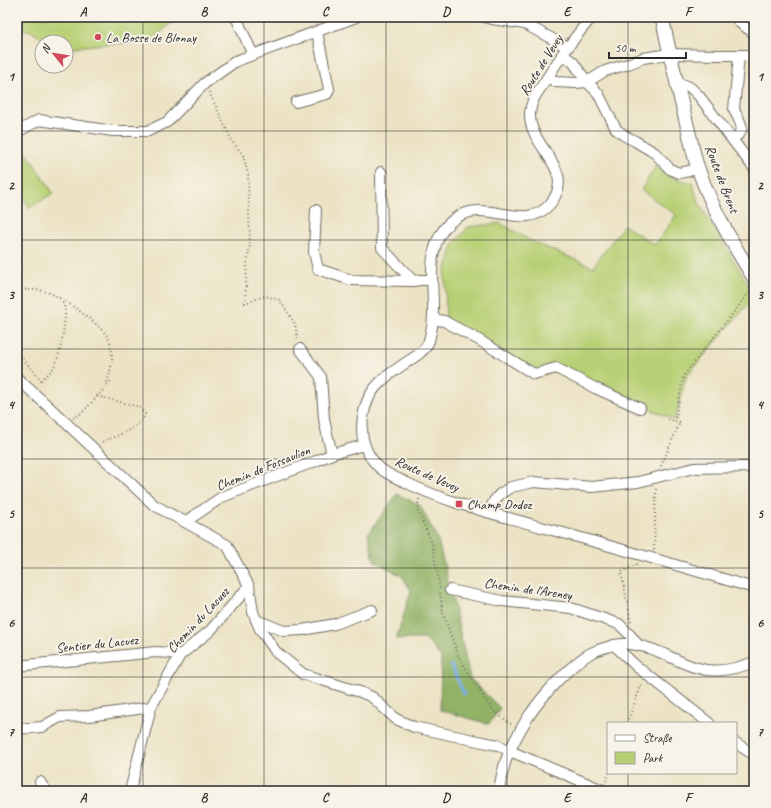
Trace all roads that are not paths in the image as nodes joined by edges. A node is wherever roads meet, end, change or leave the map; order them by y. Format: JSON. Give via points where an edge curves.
{"nodes":[{"id":1,"x":236,"y":17,"type":"edge"},
{"id":2,"x":356,"y":17,"type":"edge"},
{"id":3,"x":484,"y":17,"type":"edge"},
{"id":4,"x":592,"y":17,"type":"edge"},
{"id":5,"x":662,"y":17,"type":"edge"},
{"id":6,"x":736,"y":17,"type":"edge"},
{"id":7,"x":317,"y":32,"type":"junction"},
{"id":8,"x":754,"y":33,"type":"edge"},
{"id":9,"x":564,"y":51,"type":"junction"},
{"id":10,"x":670,"y":54,"type":"junction"},
{"id":11,"x":253,"y":55,"type":"junction"},
{"id":12,"x":739,"y":55,"type":"junction"},
{"id":13,"x":754,"y":55,"type":"edge"},
{"id":14,"x":548,"y":77,"type":"junction"},
{"id":15,"x":587,"y":82,"type":"junction"},
{"id":16,"x":677,"y":85,"type":"junction"},
{"id":17,"x":296,"y":102,"type":"dead end"},
{"id":18,"x":17,"y":132,"type":"edge"},
{"id":19,"x":732,"y":139,"type":"junction"},
{"id":20,"x":699,"y":168,"type":"junction"},
{"id":21,"x":754,"y":168,"type":"edge"},
{"id":22,"x":381,"y":172,"type":"dead end"},
{"id":23,"x":316,"y":210,"type":"dead end"},
{"id":24,"x":754,"y":278,"type":"edge"},
{"id":25,"x":432,"y":280,"type":"junction"},
{"id":26,"x":413,"y":281,"type":"junction"},
{"id":27,"x":433,"y":319,"type":"junction"},
{"id":28,"x":300,"y":349,"type":"road end"},
{"id":29,"x":17,"y":378,"type":"edge"},
{"id":30,"x":640,"y":408,"type":"dead end"},
{"id":31,"x":364,"y":445,"type":"junction"},
{"id":32,"x":332,"y":454,"type":"junction"},
{"id":33,"x":754,"y":468,"type":"edge"},
{"id":34,"x":489,"y":512,"type":"junction"},
{"id":35,"x":185,"y":522,"type":"junction"},
{"id":36,"x":249,"y":586,"type":"junction"},
{"id":37,"x":754,"y":588,"type":"edge"},
{"id":38,"x":450,"y":590,"type":"dead end"},
{"id":39,"x":372,"y":610,"type":"dead end"},
{"id":40,"x":256,"y":620,"type":"junction"},
{"id":41,"x":636,"y":642,"type":"junction"},
{"id":42,"x":614,"y":645,"type":"junction"},
{"id":43,"x":180,"y":655,"type":"junction"},
{"id":44,"x":754,"y":662,"type":"edge"},
{"id":45,"x":17,"y":666,"type":"edge"},
{"id":46,"x":151,"y":707,"type":"junction"},
{"id":47,"x":708,"y":722,"type":"edge"},
{"id":48,"x":17,"y":728,"type":"edge"},
{"id":49,"x":737,"y":744,"type":"edge"},
{"id":50,"x":510,"y":751,"type":"junction"},
{"id":51,"x":754,"y":755,"type":"edge"},
{"id":52,"x":130,"y":791,"type":"edge"},
{"id":53,"x":499,"y":791,"type":"edge"},
{"id":54,"x":605,"y":791,"type":"edge"}],
"edges":[{"from":1,"to":11,"type":"street"},
{"from":2,"to":7,"type":"street"},
{"from":3,"to":9,"type":"street","via":[[525,24]]},
{"from":4,"to":9,"type":"street","name":"Route de Vevey"},
{"from":5,"to":10,"type":"main road","name":"Route de Brent"},
{"from":6,"to":8,"type":"street"},
{"from":7,"to":11,"type":"street"},
{"from":7,"to":17,"type":"street","via":[[329,89],[327,94]]},
{"from":9,"to":14,"type":"street","name":"Route de Vevey"},
{"from":9,"to":15,"type":"street"},
{"from":10,"to":12,"type":"street"},
{"from":10,"to":15,"type":"street","via":[[643,58],[605,71]]},
{"from":10,"to":16,"type":"main road","name":"Route de Brent"},
{"from":11,"to":18,"type":"street","via":[[236,61],[205,83],[167,122],[148,131],[113,131],[39,120]]},
{"from":12,"to":13,"type":"street"},
{"from":12,"to":19,"type":"street","via":[[734,109],[742,130]]},
{"from":14,"to":15,"type":"street","via":[[556,82]]},
{"from":14,"to":25,"type":"street","name":"Route de Vevey","via":[[534,98],[530,125],[555,166],[560,180],[558,191],[542,211],[532,215],[522,217],[480,210],[456,217],[445,227],[433,253]]},
{"from":15,"to":20,"type":"street","via":[[598,93],[616,128],[625,136],[654,153],[670,169],[679,172]]},
{"from":16,"to":19,"type":"street","name":"Route de Brent","via":[[684,84],[695,92]]},
{"from":16,"to":20,"type":"main road","name":"Route de Brent"},
{"from":19,"to":21,"type":"street","name":"Route de Brent"},
{"from":20,"to":24,"type":"main road","name":"Route de Brent","via":[[710,198]]},
{"from":22,"to":26,"type":"street","via":[[382,248]]},
{"from":23,"to":26,"type":"street","via":[[314,252],[318,270],[351,280]]},
{"from":25,"to":26,"type":"street"},
{"from":25,"to":27,"type":"street","name":"Route de Vevey"},
{"from":27,"to":30,"type":"street","via":[[452,325],[534,374],[556,368]]},
{"from":27,"to":31,"type":"street","name":"Route de Vevey","via":[[429,341],[423,350],[389,374],[367,400],[362,427]]},
{"from":28,"to":32,"type":"street","name":"Chemin de Fossaulion","via":[[321,376],[324,419]]},
{"from":29,"to":35,"type":"street","name":"Chemin du Lacuez","via":[[154,505]]},
{"from":31,"to":32,"type":"street","name":"Chemin de Fossaulion"},
{"from":31,"to":34,"type":"street","name":"Route de Vevey","via":[[371,458],[385,472],[447,500]]},
{"from":32,"to":35,"type":"street","name":"Chemin de Fossaulion","via":[[222,497]]},
{"from":33,"to":34,"type":"street","via":[[694,468],[638,482],[592,487],[534,482],[511,487],[500,494]]},
{"from":34,"to":37,"type":"street","name":"Route de Vevey"},
{"from":35,"to":36,"type":"street","name":"Chemin du Lacuez","via":[[227,545]]},
{"from":36,"to":40,"type":"street"},
{"from":36,"to":43,"type":"street","name":"Chemin du Lacuez","via":[[210,630]]},
{"from":38,"to":41,"type":"street","name":"Chemin de l'Areney","via":[[502,601],[571,608],[619,624]]},
{"from":39,"to":40,"type":"street","via":[[335,624],[302,630],[284,631]]},
{"from":40,"to":50,"type":"street","via":[[276,652],[303,674],[372,697],[396,719],[414,727],[498,745]]},
{"from":41,"to":42,"type":"street"},
{"from":41,"to":44,"type":"street","via":[[708,670],[718,671]]},
{"from":42,"to":47,"type":"street","via":[[636,666]]},
{"from":42,"to":50,"type":"street","via":[[591,653],[572,666],[557,681],[531,713]]},
{"from":43,"to":45,"type":"street","name":"Sentier du Lacuez","via":[[156,652]]},
{"from":43,"to":46,"type":"street","name":"Chemin du Lacuez"},
{"from":46,"to":48,"type":"street","via":[[89,716],[60,717],[42,727]]},
{"from":46,"to":52,"type":"street","name":"Chemin du Lacuez"},
{"from":49,"to":51,"type":"street"},
{"from":50,"to":53,"type":"street"},
{"from":50,"to":54,"type":"street"}]}
